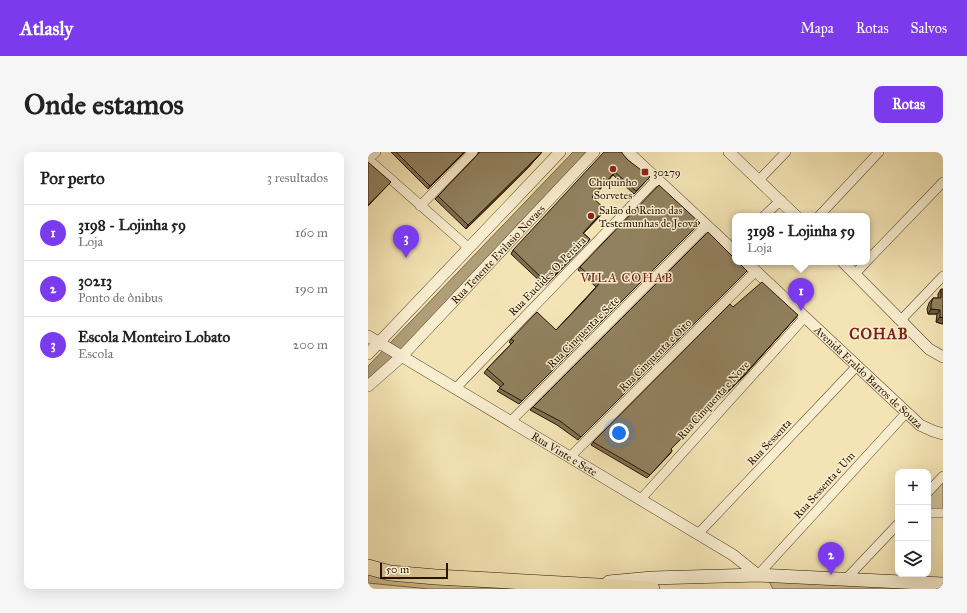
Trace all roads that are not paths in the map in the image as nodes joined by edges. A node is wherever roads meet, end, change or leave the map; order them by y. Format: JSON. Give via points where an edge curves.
{"nodes":[{"id":1,"x":376,"y":152,"type":"edge"},
{"id":2,"x":473,"y":152,"type":"edge"},
{"id":3,"x":560,"y":152,"type":"edge"},
{"id":4,"x":594,"y":152,"type":"edge"},
{"id":5,"x":628,"y":152,"type":"edge"},
{"id":6,"x":729,"y":152,"type":"edge"},
{"id":7,"x":786,"y":152,"type":"edge"},
{"id":8,"x":878,"y":152,"type":"edge"},
{"id":9,"x":368,"y":159,"type":"edge"},
{"id":10,"x":657,"y":179,"type":"junction"},
{"id":11,"x":759,"y":180,"type":"junction"},
{"id":12,"x":943,"y":182,"type":"edge"},
{"id":13,"x":781,"y":200,"type":"junction"},
{"id":14,"x":420,"y":206,"type":"junction"},
{"id":15,"x":767,"y":213,"type":"edge"},
{"id":16,"x":793,"y":213,"type":"edge"},
{"id":17,"x":822,"y":213,"type":"edge"},
{"id":18,"x":706,"y":225,"type":"junction"},
{"id":19,"x":732,"y":246,"type":"edge"},
{"id":20,"x":469,"y":248,"type":"junction"},
{"id":21,"x":870,"y":259,"type":"edge"},
{"id":22,"x":749,"y":265,"type":"edge"},
{"id":23,"x":846,"y":265,"type":"edge"},
{"id":24,"x":864,"y":265,"type":"edge"},
{"id":25,"x":756,"y":271,"type":"junction"},
{"id":26,"x":855,"y":274,"type":"junction"},
{"id":27,"x":943,"y":276,"type":"edge"},
{"id":28,"x":805,"y":317,"type":"junction"},
{"id":29,"x":901,"y":320,"type":"junction"},
{"id":30,"x":368,"y":336,"type":"edge"},
{"id":31,"x":383,"y":345,"type":"junction"},
{"id":32,"x":368,"y":354,"type":"edge"},
{"id":33,"x":399,"y":356,"type":"junction"},
{"id":34,"x":943,"y":357,"type":"edge"},
{"id":35,"x":857,"y":366,"type":"junction"},
{"id":36,"x":368,"y":386,"type":"edge"},
{"id":37,"x":455,"y":389,"type":"junction"},
{"id":38,"x":907,"y":412,"type":"junction"},
{"id":39,"x":510,"y":422,"type":"junction"},
{"id":40,"x":943,"y":434,"type":"edge"},
{"id":41,"x":570,"y":456,"type":"junction"},
{"id":42,"x":943,"y":476,"type":"edge"},
{"id":43,"x":931,"y":489,"type":"edge"},
{"id":44,"x":640,"y":500,"type":"junction"},
{"id":45,"x":931,"y":513,"type":"edge"},
{"id":46,"x":943,"y":513,"type":"edge"},
{"id":47,"x":895,"y":527,"type":"edge"},
{"id":48,"x":698,"y":534,"type":"junction"},
{"id":49,"x":368,"y":567,"type":"edge"},
{"id":50,"x":758,"y":575,"type":"junction"},
{"id":51,"x":845,"y":580,"type":"junction"},
{"id":52,"x":577,"y":584,"type":"junction"},
{"id":53,"x":943,"y":584,"type":"edge"},
{"id":54,"x":652,"y":589,"type":"edge"}],
"edges":[{"from":1,"to":9,"type":"street"},
{"from":2,"to":14,"type":"street"},
{"from":3,"to":20,"type":"street"},
{"from":4,"to":33,"type":"street","name":"Rua Tenente Evilasio Novaes"},
{"from":5,"to":10,"type":"street"},
{"from":6,"to":11,"type":"street"},
{"from":7,"to":11,"type":"street"},
{"from":8,"to":17,"type":"street"},
{"from":9,"to":14,"type":"street"},
{"from":10,"to":18,"type":"street"},
{"from":10,"to":37,"type":"street","name":"Rua Euclides O. Pereira"},
{"from":11,"to":13,"type":"street"},
{"from":12,"to":21,"type":"street"},
{"from":13,"to":15,"type":"street"},
{"from":13,"to":16,"type":"street"},
{"from":14,"to":20,"type":"street"},
{"from":18,"to":19,"type":"street"},
{"from":18,"to":39,"type":"street","name":"Rua Cinquenta e Sete"},
{"from":20,"to":31,"type":"street"},
{"from":22,"to":25,"type":"street","name":"Avenida Eraldo Barros de Souza"},
{"from":23,"to":26,"type":"street"},
{"from":24,"to":26,"type":"street"},
{"from":25,"to":28,"type":"street","name":"Avenida Eraldo Barros de Souza"},
{"from":25,"to":41,"type":"street","name":"Rua Cinquenta e Oito"},
{"from":26,"to":29,"type":"street"},
{"from":27,"to":29,"type":"street"},
{"from":28,"to":35,"type":"street","name":"Avenida Eraldo Barros de Souza"},
{"from":28,"to":44,"type":"street","name":"Rua Cinquenta e Nove"},
{"from":29,"to":34,"type":"street","via":[[929,349]]},
{"from":30,"to":31,"type":"street","name":"Rua Vinte e Sete"},
{"from":31,"to":32,"type":"street"},
{"from":31,"to":33,"type":"street","name":"Rua Vinte e Sete"},
{"from":33,"to":36,"type":"street","name":"Rua Tenente Evilasio Novaes"},
{"from":33,"to":37,"type":"street","name":"Rua Vinte e Sete"},
{"from":35,"to":38,"type":"street","name":"Avenida Eraldo Barros de Souza"},
{"from":35,"to":48,"type":"street","name":"Rua Sessenta"},
{"from":37,"to":39,"type":"street","name":"Rua Vinte e Sete"},
{"from":38,"to":40,"type":"street","name":"Avenida Eraldo Barros de Souza","via":[[925,428]]},
{"from":38,"to":50,"type":"street","name":"Rua Sessenta e Um"},
{"from":39,"to":41,"type":"street","name":"Rua Vinte e Sete"},
{"from":41,"to":44,"type":"street","name":"Rua Vinte e Sete"},
{"from":42,"to":43,"type":"street"},
{"from":44,"to":48,"type":"street","name":"Rua Vinte e Sete"},
{"from":45,"to":46,"type":"street"},
{"from":47,"to":51,"type":"street"},
{"from":48,"to":50,"type":"street","name":"Rua Vinte e Sete","via":[[733,555]]},
{"from":49,"to":52,"type":"highway","via":[[390,573]]},
{"from":50,"to":51,"type":"main road"},
{"from":50,"to":52,"type":"main road","via":[[652,578]]},
{"from":51,"to":53,"type":"main road"},
{"from":52,"to":54,"type":"highway"}]}
